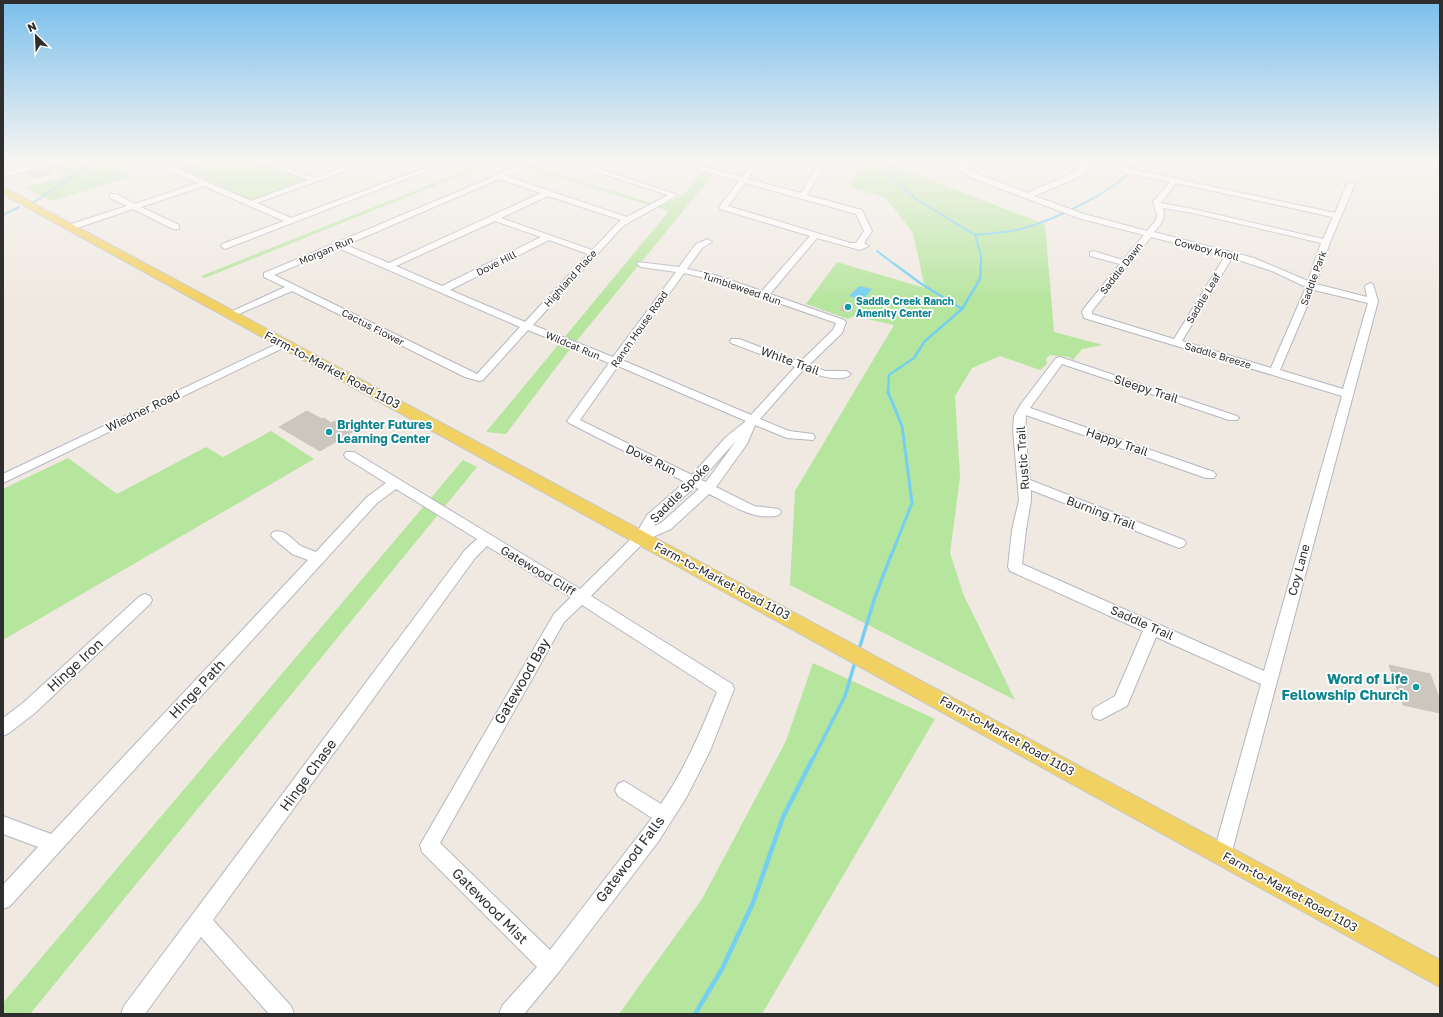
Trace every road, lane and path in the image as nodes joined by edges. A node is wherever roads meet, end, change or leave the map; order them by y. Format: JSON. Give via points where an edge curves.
{"nodes":[{"id":1,"x":35,"y":207,"type":"edge"},
{"id":2,"x":262,"y":207,"type":"edge"},
{"id":3,"x":327,"y":207,"type":"edge"},
{"id":4,"x":427,"y":207,"type":"edge"},
{"id":5,"x":517,"y":207,"type":"edge"},
{"id":6,"x":591,"y":207,"type":"edge"},
{"id":7,"x":648,"y":207,"type":"edge"},
{"id":8,"x":725,"y":207,"type":"edge"},
{"id":9,"x":843,"y":207,"type":"edge"},
{"id":10,"x":1058,"y":207,"type":"edge"},
{"id":11,"x":1158,"y":207,"type":"edge"},
{"id":12,"x":1175,"y":207,"type":"edge"},
{"id":13,"x":1297,"y":207,"type":"edge"},
{"id":14,"x":1341,"y":207,"type":"edge"},
{"id":15,"x":137,"y":208,"type":"joint"},
{"id":16,"x":1337,"y":216,"type":"junction"},
{"id":17,"x":495,"y":218,"type":"junction"},
{"id":18,"x":626,"y":219,"type":"junction"},
{"id":19,"x":291,"y":221,"type":"junction"},
{"id":20,"x":176,"y":227,"type":"dead end"},
{"id":21,"x":74,"y":229,"type":"junction"},
{"id":22,"x":1148,"y":234,"type":"junction"},
{"id":23,"x":815,"y":235,"type":"junction"},
{"id":24,"x":548,"y":237,"type":"junction"},
{"id":25,"x":708,"y":242,"type":"dead end"},
{"id":26,"x":1326,"y":242,"type":"junction"},
{"id":27,"x":340,"y":244,"type":"junction"},
{"id":28,"x":225,"y":246,"type":"dead end"},
{"id":29,"x":593,"y":253,"type":"junction"},
{"id":30,"x":1093,"y":254,"type":"dead end"},
{"id":31,"x":1230,"y":254,"type":"junction"},
{"id":32,"x":1125,"y":263,"type":"junction"},
{"id":33,"x":642,"y":264,"type":"dead end"},
{"id":34,"x":390,"y":266,"type":"junction"},
{"id":35,"x":681,"y":270,"type":"junction"},
{"id":36,"x":267,"y":274,"type":"joint"},
{"id":37,"x":289,"y":286,"type":"junction"},
{"id":38,"x":1311,"y":286,"type":"junction"},
{"id":39,"x":1370,"y":286,"type":"dead end"},
{"id":40,"x":444,"y":290,"type":"junction"},
{"id":41,"x":764,"y":295,"type":"junction"},
{"id":42,"x":1373,"y":302,"type":"junction"},
{"id":43,"x":228,"y":313,"type":"junction"},
{"id":44,"x":1087,"y":316,"type":"joint"},
{"id":45,"x":841,"y":322,"type":"joint"},
{"id":46,"x":528,"y":326,"type":"junction"},
{"id":47,"x":735,"y":341,"type":"dead end"},
{"id":48,"x":1177,"y":342,"type":"junction"},
{"id":49,"x":283,"y":344,"type":"junction"},
{"id":50,"x":1060,"y":360,"type":"joint"},
{"id":51,"x":615,"y":363,"type":"junction"},
{"id":52,"x":801,"y":367,"type":"junction"},
{"id":53,"x":1274,"y":372,"type":"junction"},
{"id":54,"x":846,"y":374,"type":"dead end"},
{"id":55,"x":479,"y":378,"type":"joint"},
{"id":56,"x":1348,"y":394,"type":"junction"},
{"id":57,"x":1024,"y":410,"type":"junction"},
{"id":58,"x":1233,"y":418,"type":"dead end"},
{"id":59,"x":573,"y":422,"type":"joint"},
{"id":60,"x":750,"y":424,"type":"junction"},
{"id":61,"x":809,"y":437,"type":"dead end"},
{"id":62,"x":350,"y":455,"type":"dead end"},
{"id":63,"x":1210,"y":475,"type":"dead end"},
{"id":64,"x":3,"y":479,"type":"edge"},
{"id":65,"x":693,"y":481,"type":"junction"},
{"id":66,"x":395,"y":483,"type":"junction"},
{"id":67,"x":1024,"y":483,"type":"junction"},
{"id":68,"x":708,"y":488,"type":"junction"},
{"id":69,"x":774,"y":512,"type":"dead end"},
{"id":70,"x":278,"y":534,"type":"dead end"},
{"id":71,"x":641,"y":537,"type":"junction"},
{"id":72,"x":486,"y":539,"type":"junction"},
{"id":73,"x":1179,"y":543,"type":"dead end"},
{"id":74,"x":318,"y":558,"type":"junction"},
{"id":75,"x":1015,"y":567,"type":"joint"},
{"id":76,"x":580,"y":596,"type":"junction"},
{"id":77,"x":145,"y":600,"type":"dead end"},
{"id":78,"x":1152,"y":628,"type":"junction"},
{"id":79,"x":1268,"y":680,"type":"junction"},
{"id":80,"x":726,"y":689,"type":"joint"},
{"id":81,"x":1100,"y":713,"type":"dead end"},
{"id":82,"x":3,"y":728,"type":"edge"},
{"id":83,"x":624,"y":790,"type":"dead end"},
{"id":84,"x":663,"y":815,"type":"junction"},
{"id":85,"x":3,"y":824,"type":"edge"},
{"id":86,"x":54,"y":844,"type":"junction"},
{"id":87,"x":429,"y":845,"type":"joint"},
{"id":88,"x":1222,"y":855,"type":"junction"},
{"id":89,"x":3,"y":899,"type":"edge"},
{"id":90,"x":201,"y":921,"type":"junction"},
{"id":91,"x":551,"y":966,"type":"junction"},
{"id":92,"x":1440,"y":974,"type":"edge"},
{"id":93,"x":132,"y":1014,"type":"edge"},
{"id":94,"x":283,"y":1014,"type":"edge"},
{"id":95,"x":510,"y":1014,"type":"edge"}],
"edges":[{"from":1,"to":21,"type":"main road","name":"Farm-to-Market Road 1103"},
{"from":2,"to":19,"type":"street"},
{"from":3,"to":19,"type":"street"},
{"from":4,"to":27,"type":"street","name":"Morgan Run"},
{"from":5,"to":17,"type":"street"},
{"from":6,"to":18,"type":"street"},
{"from":7,"to":18,"type":"street","name":"Highland Place"},
{"from":8,"to":23,"type":"street"},
{"from":9,"to":23,"type":"street","via":[[859,212],[868,231],[860,241],[862,246]]},
{"from":10,"to":22,"type":"street","name":"Cowboy Knoll"},
{"from":11,"to":22,"type":"street","name":"Saddle Dawn","via":[[1161,218]]},
{"from":12,"to":26,"type":"street"},
{"from":13,"to":16,"type":"street"},
{"from":14,"to":16,"type":"street","name":"Saddle Park"},
{"from":15,"to":20,"type":"street"},
{"from":15,"to":21,"type":"street"},
{"from":16,"to":26,"type":"street","name":"Saddle Park"},
{"from":17,"to":24,"type":"street"},
{"from":17,"to":34,"type":"street"},
{"from":18,"to":29,"type":"street","name":"Highland Place"},
{"from":19,"to":28,"type":"street"},
{"from":21,"to":43,"type":"main road","name":"Farm-to-Market Road 1103"},
{"from":22,"to":31,"type":"street","name":"Cowboy Knoll"},
{"from":22,"to":32,"type":"street","name":"Saddle Dawn"},
{"from":23,"to":41,"type":"street"},
{"from":24,"to":29,"type":"street"},
{"from":24,"to":40,"type":"street","name":"Dove Hill"},
{"from":25,"to":35,"type":"street","name":"Ranch House Road","via":[[699,246]]},
{"from":26,"to":38,"type":"street","name":"Saddle Park"},
{"from":27,"to":34,"type":"street","name":"Wildcat Run"},
{"from":27,"to":36,"type":"street","name":"Morgan Run"},
{"from":29,"to":46,"type":"street","name":"Highland Place"},
{"from":30,"to":32,"type":"street"},
{"from":31,"to":38,"type":"street","name":"Cowboy Knoll","via":[[1275,269]]},
{"from":31,"to":48,"type":"street","name":"Saddle Leaf"},
{"from":32,"to":44,"type":"street","name":"Saddle Dawn","via":[[1087,311]]},
{"from":33,"to":35,"type":"street","name":"Tumbleweed Run"},
{"from":34,"to":40,"type":"street","name":"Wildcat Run"},
{"from":35,"to":41,"type":"street","name":"Tumbleweed Run","via":[[712,276]]},
{"from":35,"to":51,"type":"street","name":"Ranch House Road"},
{"from":36,"to":37,"type":"street","name":"Cactus Flower"},
{"from":37,"to":43,"type":"street"},
{"from":37,"to":55,"type":"street","name":"Cactus Flower"},
{"from":38,"to":42,"type":"street","name":"Cowboy Knoll"},
{"from":38,"to":53,"type":"street","name":"Saddle Park"},
{"from":39,"to":42,"type":"street","name":"Coy Lane"},
{"from":40,"to":46,"type":"street","name":"Wildcat Run"},
{"from":41,"to":45,"type":"street","name":"Tumbleweed Run"},
{"from":42,"to":56,"type":"street","name":"Coy Lane"},
{"from":43,"to":49,"type":"main road","name":"Farm-to-Market Road 1103"},
{"from":44,"to":48,"type":"street","name":"Saddle Breeze"},
{"from":45,"to":52,"type":"street","name":"Saddle Spoke","via":[[838,331]]},
{"from":46,"to":51,"type":"street","name":"Wildcat Run"},
{"from":46,"to":55,"type":"street","name":"Highland Place"},
{"from":47,"to":52,"type":"street","name":"White Trail"},
{"from":48,"to":53,"type":"street","name":"Saddle Breeze"},
{"from":49,"to":64,"type":"street","name":"Wiedner Road"},
{"from":49,"to":71,"type":"main road","name":"Farm-to-Market Road 1103"},
{"from":50,"to":57,"type":"street","name":"Rustic Trail"},
{"from":50,"to":58,"type":"street","name":"Sleepy Trail"},
{"from":51,"to":59,"type":"street","name":"Ranch House Road"},
{"from":51,"to":60,"type":"street","name":"Wildcat Run","via":[[641,371]]},
{"from":52,"to":54,"type":"street","name":"White Trail","via":[[824,374]]},
{"from":52,"to":60,"type":"street","name":"Saddle Spoke","via":[[767,402]]},
{"from":53,"to":56,"type":"street","name":"Saddle Breeze"},
{"from":56,"to":79,"type":"street","name":"Coy Lane"},
{"from":57,"to":63,"type":"street","name":"Happy Trail"},
{"from":57,"to":67,"type":"street","name":"Rustic Trail","via":[[1020,416],[1019,430]]},
{"from":59,"to":65,"type":"street","name":"Dove Run"},
{"from":60,"to":61,"type":"street","name":"Wildcat Run"},
{"from":60,"to":65,"type":"street","name":"Saddle Spoke","via":[[730,440]]},
{"from":60,"to":68,"type":"street","name":"Saddle Spoke","via":[[741,444]]},
{"from":62,"to":66,"type":"street","name":"Gatewood Cliff"},
{"from":65,"to":68,"type":"street","name":"Dove Run"},
{"from":65,"to":71,"type":"street","name":"Saddle Spoke","via":[[652,518]]},
{"from":66,"to":72,"type":"street","name":"Gatewood Cliff"},
{"from":66,"to":74,"type":"street","name":"Hinge Path","via":[[372,500]]},
{"from":67,"to":73,"type":"street","name":"Burning Trail"},
{"from":67,"to":75,"type":"street","name":"Rustic Trail","via":[[1025,500]]},
{"from":68,"to":69,"type":"street","name":"Dove Run","via":[[752,510]]},
{"from":68,"to":71,"type":"street","name":"Saddle Spoke","via":[[666,526]]},
{"from":70,"to":74,"type":"street","via":[[297,550]]},
{"from":71,"to":76,"type":"street","name":"Gatewood Bay"},
{"from":71,"to":88,"type":"main road","name":"Farm-to-Market Road 1103"},
{"from":72,"to":76,"type":"street","name":"Gatewood Cliff"},
{"from":72,"to":90,"type":"street","name":"Hinge Chase","via":[[470,554]]},
{"from":74,"to":86,"type":"street","name":"Hinge Path"},
{"from":75,"to":78,"type":"street","name":"Saddle Trail"},
{"from":76,"to":80,"type":"street","name":"Gatewood Cliff"},
{"from":76,"to":87,"type":"street","name":"Gatewood Bay","via":[[558,618]]},
{"from":77,"to":82,"type":"street","name":"Hinge Iron","via":[[29,708]]},
{"from":78,"to":79,"type":"street","name":"Saddle Trail"},
{"from":78,"to":81,"type":"street","via":[[1122,701]]},
{"from":79,"to":88,"type":"street","name":"Coy Lane"},
{"from":80,"to":84,"type":"street","name":"Gatewood Falls","via":[[701,751],[680,792]]},
{"from":83,"to":84,"type":"street"},
{"from":84,"to":91,"type":"street","name":"Gatewood Falls","via":[[651,835]]},
{"from":85,"to":86,"type":"street"},
{"from":86,"to":89,"type":"street","name":"Hinge Path"},
{"from":87,"to":91,"type":"street","name":"Gatewood Mist"},
{"from":88,"to":92,"type":"main road","name":"Farm-to-Market Road 1103"},
{"from":90,"to":93,"type":"street","name":"Hinge Chase"},
{"from":90,"to":94,"type":"street"},
{"from":91,"to":95,"type":"street","name":"Gatewood Falls"}]}
